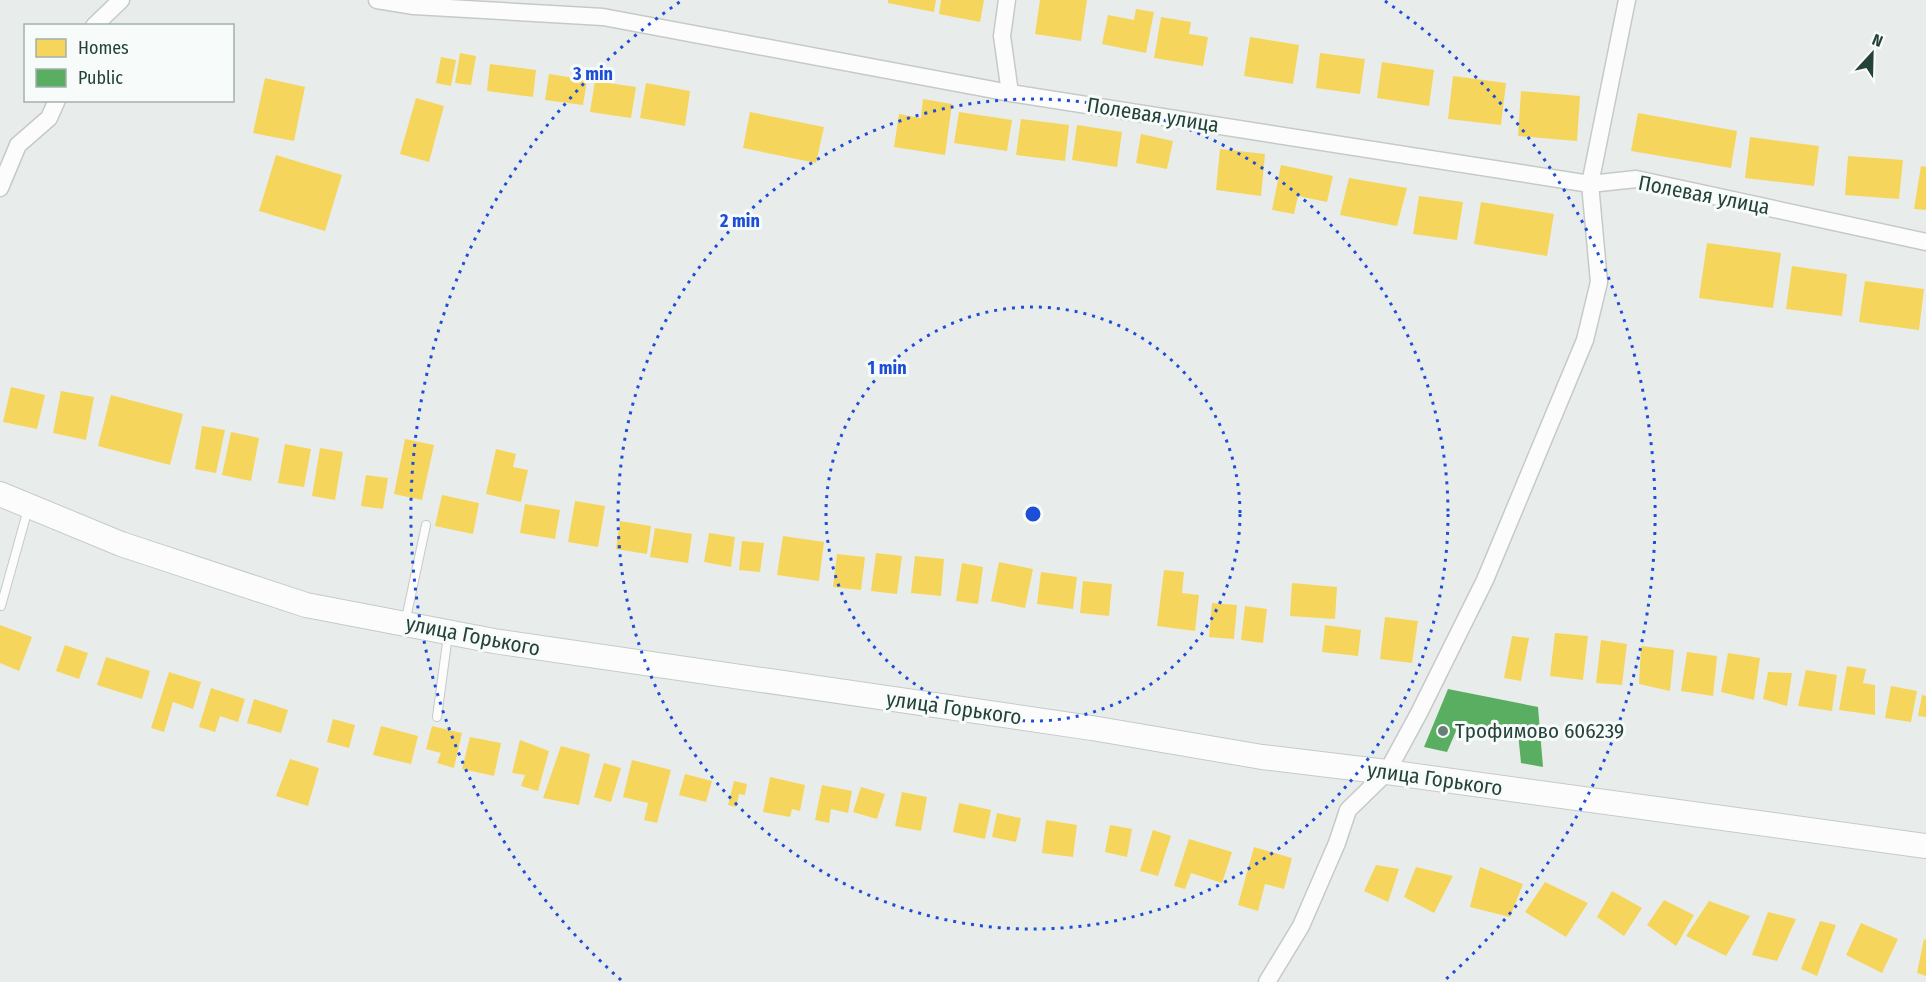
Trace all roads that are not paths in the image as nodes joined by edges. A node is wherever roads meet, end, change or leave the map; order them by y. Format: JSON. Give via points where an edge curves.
{"nodes":[{"id":1,"x":121,"y":0,"type":"edge"},
{"id":2,"x":377,"y":0,"type":"edge"},
{"id":3,"x":1006,"y":0,"type":"edge"},
{"id":4,"x":1627,"y":0,"type":"edge"},
{"id":5,"x":96,"y":24,"type":"edge"},
{"id":6,"x":1010,"y":93,"type":"junction"},
{"id":7,"x":56,"y":102,"type":"edge"},
{"id":8,"x":1590,"y":184,"type":"junction"},
{"id":9,"x":0,"y":188,"type":"edge"},
{"id":10,"x":1926,"y":242,"type":"edge"},
{"id":11,"x":0,"y":494,"type":"edge"},
{"id":12,"x":29,"y":506,"type":"junction"},
{"id":13,"x":426,"y":525,"type":"dead end"},
{"id":14,"x":1,"y":606,"type":"edge"},
{"id":15,"x":405,"y":623,"type":"junction"},
{"id":16,"x":449,"y":632,"type":"junction"},
{"id":17,"x":436,"y":717,"type":"dead end"},
{"id":18,"x":1388,"y":772,"type":"junction"},
{"id":19,"x":1926,"y":846,"type":"edge"},
{"id":20,"x":1267,"y":982,"type":"edge"}],
"edges":[{"from":1,"to":5,"type":"street"},
{"from":2,"to":6,"type":"street","name":"Полевая улица","via":[[414,6],[603,17]]},
{"from":3,"to":6,"type":"street","via":[[1002,36]]},
{"from":4,"to":8,"type":"street"},
{"from":6,"to":8,"type":"street","name":"Полевая улица"},
{"from":7,"to":9,"type":"street","via":[[49,118],[18,145]]},
{"from":8,"to":10,"type":"street","name":"Полевая улица","via":[[1636,179]]},
{"from":8,"to":18,"type":"street","via":[[1599,282],[1585,340],[1485,580]]},
{"from":11,"to":12,"type":"main road","name":"улица Горького"},
{"from":12,"to":14,"type":"lane"},
{"from":12,"to":15,"type":"main road","name":"улица Горького","via":[[121,544],[306,605]]},
{"from":13,"to":15,"type":"lane"},
{"from":15,"to":16,"type":"main road","name":"улица Горького"},
{"from":16,"to":17,"type":"lane"},
{"from":16,"to":18,"type":"main road","name":"улица Горького","via":[[1262,757]]},
{"from":18,"to":19,"type":"main road","name":"улица Горького"},
{"from":18,"to":20,"type":"street","via":[[1348,810],[1301,926]]}]}
